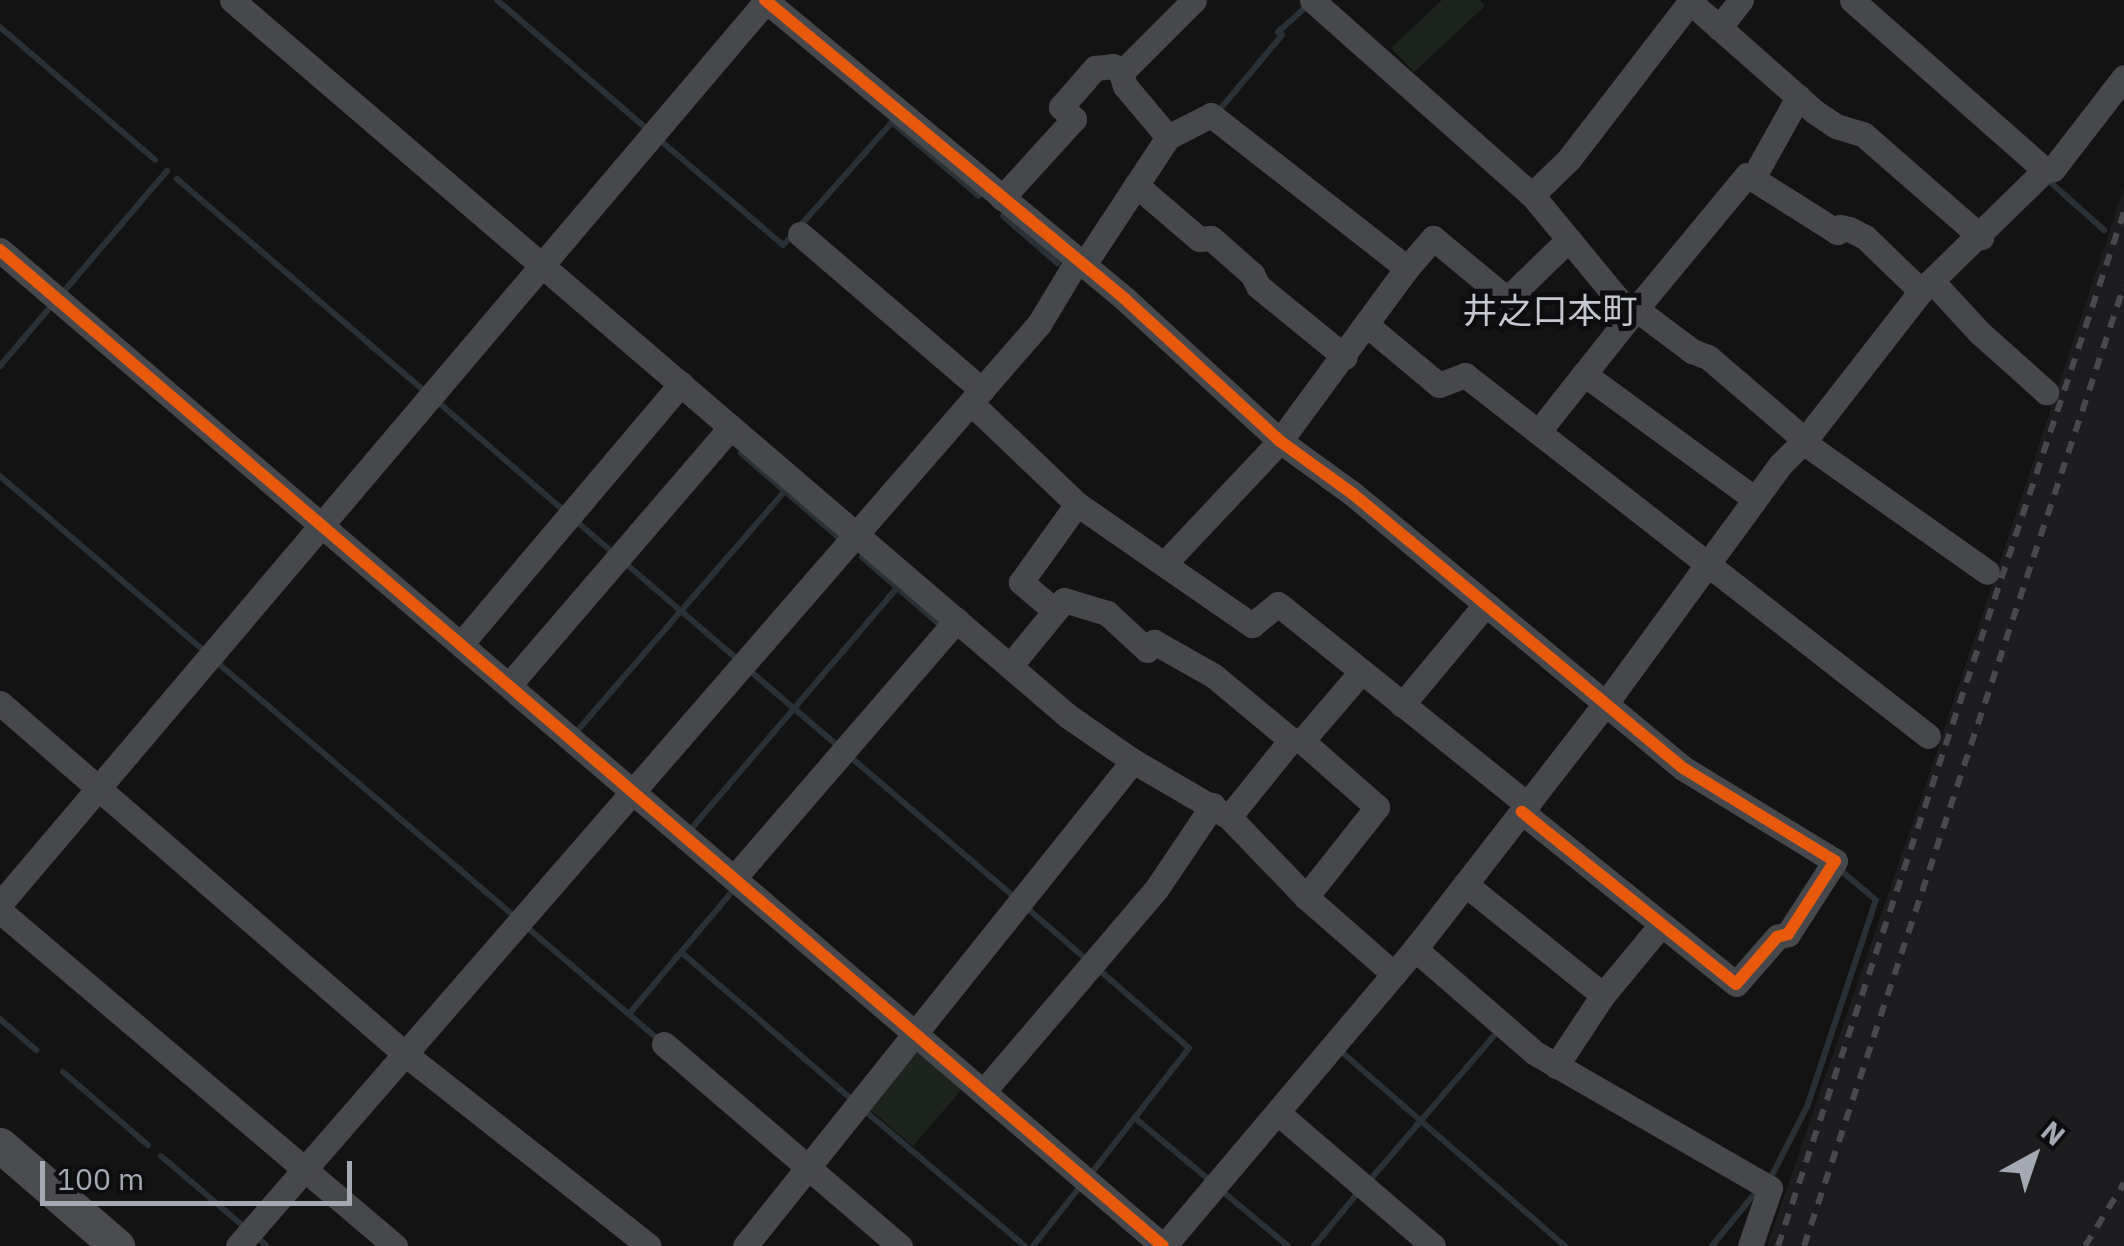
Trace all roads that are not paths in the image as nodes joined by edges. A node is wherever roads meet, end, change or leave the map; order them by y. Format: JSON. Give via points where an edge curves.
{"nodes":[{"id":1,"x":232,"y":0,"type":"edge"},
{"id":2,"x":766,"y":0,"type":"edge"},
{"id":3,"x":1194,"y":0,"type":"edge"},
{"id":4,"x":1312,"y":0,"type":"edge"},
{"id":5,"x":1740,"y":0,"type":"edge"},
{"id":6,"x":1852,"y":0,"type":"edge"},
{"id":7,"x":1689,"y":1,"type":"edge"},
{"id":8,"x":1719,"y":28,"type":"junction"},
{"id":9,"x":1121,"y":73,"type":"junction"},
{"id":10,"x":2124,"y":77,"type":"edge"},
{"id":11,"x":1798,"y":97,"type":"junction"},
{"id":12,"x":2124,"y":97,"type":"edge"},
{"id":13,"x":1168,"y":137,"type":"junction"},
{"id":14,"x":2049,"y":170,"type":"junction"},
{"id":15,"x":1752,"y":178,"type":"junction"},
{"id":16,"x":1136,"y":185,"type":"junction"},
{"id":17,"x":1532,"y":195,"type":"junction"},
{"id":18,"x":1002,"y":198,"type":"junction"},
{"id":19,"x":800,"y":234,"type":"dead end"},
{"id":20,"x":1981,"y":237,"type":"junction"},
{"id":21,"x":1569,"y":239,"type":"junction"},
{"id":22,"x":0,"y":250,"type":"edge"},
{"id":23,"x":1080,"y":264,"type":"junction"},
{"id":24,"x":542,"y":266,"type":"junction"},
{"id":25,"x":1407,"y":268,"type":"junction"},
{"id":26,"x":1926,"y":286,"type":"junction"},
{"id":27,"x":1633,"y":312,"type":"junction"},
{"id":28,"x":1368,"y":326,"type":"junction"},
{"id":29,"x":1346,"y":357,"type":"junction"},
{"id":30,"x":1584,"y":374,"type":"junction"},
{"id":31,"x":681,"y":384,"type":"junction"},
{"id":32,"x":2046,"y":392,"type":"dead end"},
{"id":33,"x":976,"y":397,"type":"junction"},
{"id":34,"x":731,"y":427,"type":"junction"},
{"id":35,"x":1539,"y":431,"type":"junction"},
{"id":36,"x":1280,"y":440,"type":"junction"},
{"id":37,"x":1804,"y":441,"type":"junction"},
{"id":38,"x":1755,"y":498,"type":"junction"},
{"id":39,"x":1076,"y":504,"type":"junction"},
{"id":40,"x":322,"y":526,"type":"junction"},
{"id":41,"x":857,"y":535,"type":"junction"},
{"id":42,"x":1164,"y":564,"type":"junction"},
{"id":43,"x":1707,"y":565,"type":"junction"},
{"id":44,"x":1987,"y":572,"type":"dead end"},
{"id":45,"x":1486,"y":604,"type":"junction"},
{"id":46,"x":1055,"y":611,"type":"junction"},
{"id":47,"x":957,"y":620,"type":"junction"},
{"id":48,"x":461,"y":644,"type":"junction"},
{"id":49,"x":1010,"y":666,"type":"junction"},
{"id":50,"x":1361,"y":672,"type":"junction"},
{"id":51,"x":509,"y":685,"type":"junction"},
{"id":52,"x":0,"y":702,"type":"edge"},
{"id":53,"x":1606,"y":703,"type":"junction"},
{"id":54,"x":1402,"y":705,"type":"junction"},
{"id":55,"x":1928,"y":736,"type":"dead end"},
{"id":56,"x":1297,"y":741,"type":"junction"},
{"id":57,"x":1133,"y":761,"type":"junction"},
{"id":58,"x":98,"y":788,"type":"junction"},
{"id":59,"x":634,"y":792,"type":"junction"},
{"id":60,"x":1525,"y":808,"type":"junction"},
{"id":61,"x":1221,"y":811,"type":"junction"},
{"id":62,"x":734,"y":878,"type":"junction"},
{"id":63,"x":1465,"y":884,"type":"junction"},
{"id":64,"x":1306,"y":897,"type":"junction"},
{"id":65,"x":0,"y":908,"type":"edge"},
{"id":66,"x":1661,"y":925,"type":"junction"},
{"id":67,"x":1414,"y":949,"type":"junction"},
{"id":68,"x":1394,"y":974,"type":"junction"},
{"id":69,"x":1604,"y":995,"type":"junction"},
{"id":70,"x":915,"y":1034,"type":"junction"},
{"id":71,"x":664,"y":1044,"type":"dead end"},
{"id":72,"x":405,"y":1054,"type":"junction"},
{"id":73,"x":1556,"y":1066,"type":"junction"},
{"id":74,"x":983,"y":1092,"type":"junction"},
{"id":75,"x":1278,"y":1113,"type":"junction"},
{"id":76,"x":0,"y":1145,"type":"edge"},
{"id":77,"x":808,"y":1167,"type":"junction"},
{"id":78,"x":304,"y":1170,"type":"junction"},
{"id":79,"x":117,"y":1246,"type":"edge"},
{"id":80,"x":238,"y":1246,"type":"edge"},
{"id":81,"x":395,"y":1246,"type":"edge"},
{"id":82,"x":649,"y":1246,"type":"edge"},
{"id":83,"x":745,"y":1246,"type":"edge"},
{"id":84,"x":900,"y":1246,"type":"edge"},
{"id":85,"x":1163,"y":1246,"type":"edge"},
{"id":86,"x":1433,"y":1246,"type":"edge"},
{"id":87,"x":1750,"y":1246,"type":"edge"}],
"edges":[{"from":1,"to":24,"type":"street"},
{"from":2,"to":18,"type":"street"},
{"from":2,"to":24,"type":"street"},
{"from":3,"to":9,"type":"street"},
{"from":4,"to":17,"type":"street"},
{"from":5,"to":8,"type":"street"},
{"from":6,"to":14,"type":"street"},
{"from":7,"to":8,"type":"street"},
{"from":7,"to":17,"type":"street","via":[[1569,158]]},
{"from":8,"to":11,"type":"street"},
{"from":9,"to":13,"type":"street"},
{"from":9,"to":18,"type":"street","via":[[1113,66],[1096,68],[1061,107],[1074,119]]},
{"from":10,"to":14,"type":"street"},
{"from":11,"to":15,"type":"street"},
{"from":11,"to":20,"type":"street","via":[[1836,126],[1863,134]]},
{"from":12,"to":14,"type":"street","via":[[2068,162]]},
{"from":13,"to":16,"type":"street"},
{"from":13,"to":25,"type":"street","via":[[1210,115]]},
{"from":14,"to":20,"type":"street"},
{"from":15,"to":26,"type":"street","via":[[1837,232],[1850,229],[1866,238]]},
{"from":15,"to":27,"type":"street","via":[[1747,175]]},
{"from":16,"to":23,"type":"street"},
{"from":16,"to":29,"type":"street","via":[[1200,238],[1211,238]]},
{"from":17,"to":21,"type":"street"},
{"from":18,"to":23,"type":"street"},
{"from":19,"to":33,"type":"street"},
{"from":20,"to":26,"type":"street"},
{"from":21,"to":25,"type":"street","via":[[1507,299],[1433,238]]},
{"from":21,"to":27,"type":"street"},
{"from":22,"to":40,"type":"street"},
{"from":23,"to":33,"type":"street"},
{"from":23,"to":36,"type":"street"},
{"from":24,"to":31,"type":"street"},
{"from":24,"to":40,"type":"street"},
{"from":25,"to":28,"type":"street"},
{"from":26,"to":32,"type":"street"},
{"from":26,"to":37,"type":"street"},
{"from":27,"to":30,"type":"street"},
{"from":27,"to":37,"type":"street","via":[[1722,368]]},
{"from":28,"to":29,"type":"street"},
{"from":28,"to":35,"type":"street","via":[[1439,385],[1464,376]]},
{"from":29,"to":36,"type":"street"},
{"from":30,"to":35,"type":"street"},
{"from":30,"to":38,"type":"street"},
{"from":31,"to":34,"type":"street"},
{"from":31,"to":48,"type":"street"},
{"from":33,"to":39,"type":"street"},
{"from":33,"to":41,"type":"street"},
{"from":34,"to":41,"type":"street"},
{"from":34,"to":51,"type":"street"},
{"from":35,"to":43,"type":"street"},
{"from":36,"to":42,"type":"street"},
{"from":36,"to":45,"type":"street"},
{"from":37,"to":38,"type":"street"},
{"from":37,"to":44,"type":"street"},
{"from":38,"to":43,"type":"street"},
{"from":39,"to":42,"type":"street"},
{"from":39,"to":46,"type":"street","via":[[1021,582]]},
{"from":40,"to":48,"type":"street"},
{"from":40,"to":58,"type":"street"},
{"from":41,"to":47,"type":"street"},
{"from":41,"to":59,"type":"street"},
{"from":42,"to":50,"type":"street","via":[[1252,625],[1278,604]]},
{"from":43,"to":53,"type":"street"},
{"from":43,"to":55,"type":"street"},
{"from":45,"to":53,"type":"street"},
{"from":45,"to":54,"type":"street"},
{"from":46,"to":49,"type":"street"},
{"from":46,"to":56,"type":"street","via":[[1064,600],[1108,613],[1147,650],[1154,642],[1214,676]]},
{"from":47,"to":49,"type":"street"},
{"from":47,"to":62,"type":"street"},
{"from":48,"to":51,"type":"street"},
{"from":49,"to":57,"type":"street"},
{"from":50,"to":54,"type":"street"},
{"from":50,"to":56,"type":"street"},
{"from":51,"to":59,"type":"street"},
{"from":52,"to":58,"type":"street"},
{"from":53,"to":60,"type":"street"},
{"from":53,"to":66,"type":"street","via":[[1683,768],[1836,861],[1788,934],[1777,937],[1736,984]]},
{"from":54,"to":60,"type":"street"},
{"from":56,"to":61,"type":"street"},
{"from":56,"to":64,"type":"street","via":[[1377,806]]},
{"from":57,"to":61,"type":"street"},
{"from":57,"to":70,"type":"street"},
{"from":58,"to":65,"type":"street"},
{"from":58,"to":72,"type":"street"},
{"from":59,"to":62,"type":"street"},
{"from":59,"to":72,"type":"street"},
{"from":60,"to":63,"type":"street"},
{"from":60,"to":66,"type":"street"},
{"from":61,"to":64,"type":"street"},
{"from":61,"to":74,"type":"street"},
{"from":62,"to":70,"type":"street"},
{"from":63,"to":67,"type":"street"},
{"from":63,"to":69,"type":"street"},
{"from":64,"to":68,"type":"street"},
{"from":65,"to":78,"type":"street"},
{"from":66,"to":69,"type":"street"},
{"from":67,"to":68,"type":"street"},
{"from":67,"to":73,"type":"street"},
{"from":68,"to":75,"type":"street"},
{"from":69,"to":73,"type":"street"},
{"from":70,"to":74,"type":"street"},
{"from":70,"to":77,"type":"street"},
{"from":71,"to":77,"type":"street"},
{"from":72,"to":78,"type":"street"},
{"from":72,"to":82,"type":"street"},
{"from":73,"to":87,"type":"street","via":[[1770,1188]]},
{"from":74,"to":85,"type":"street"},
{"from":75,"to":85,"type":"street"},
{"from":75,"to":86,"type":"street"},
{"from":76,"to":79,"type":"main road"},
{"from":77,"to":83,"type":"street"},
{"from":77,"to":84,"type":"street"},
{"from":78,"to":80,"type":"street"},
{"from":78,"to":81,"type":"street"}]}
